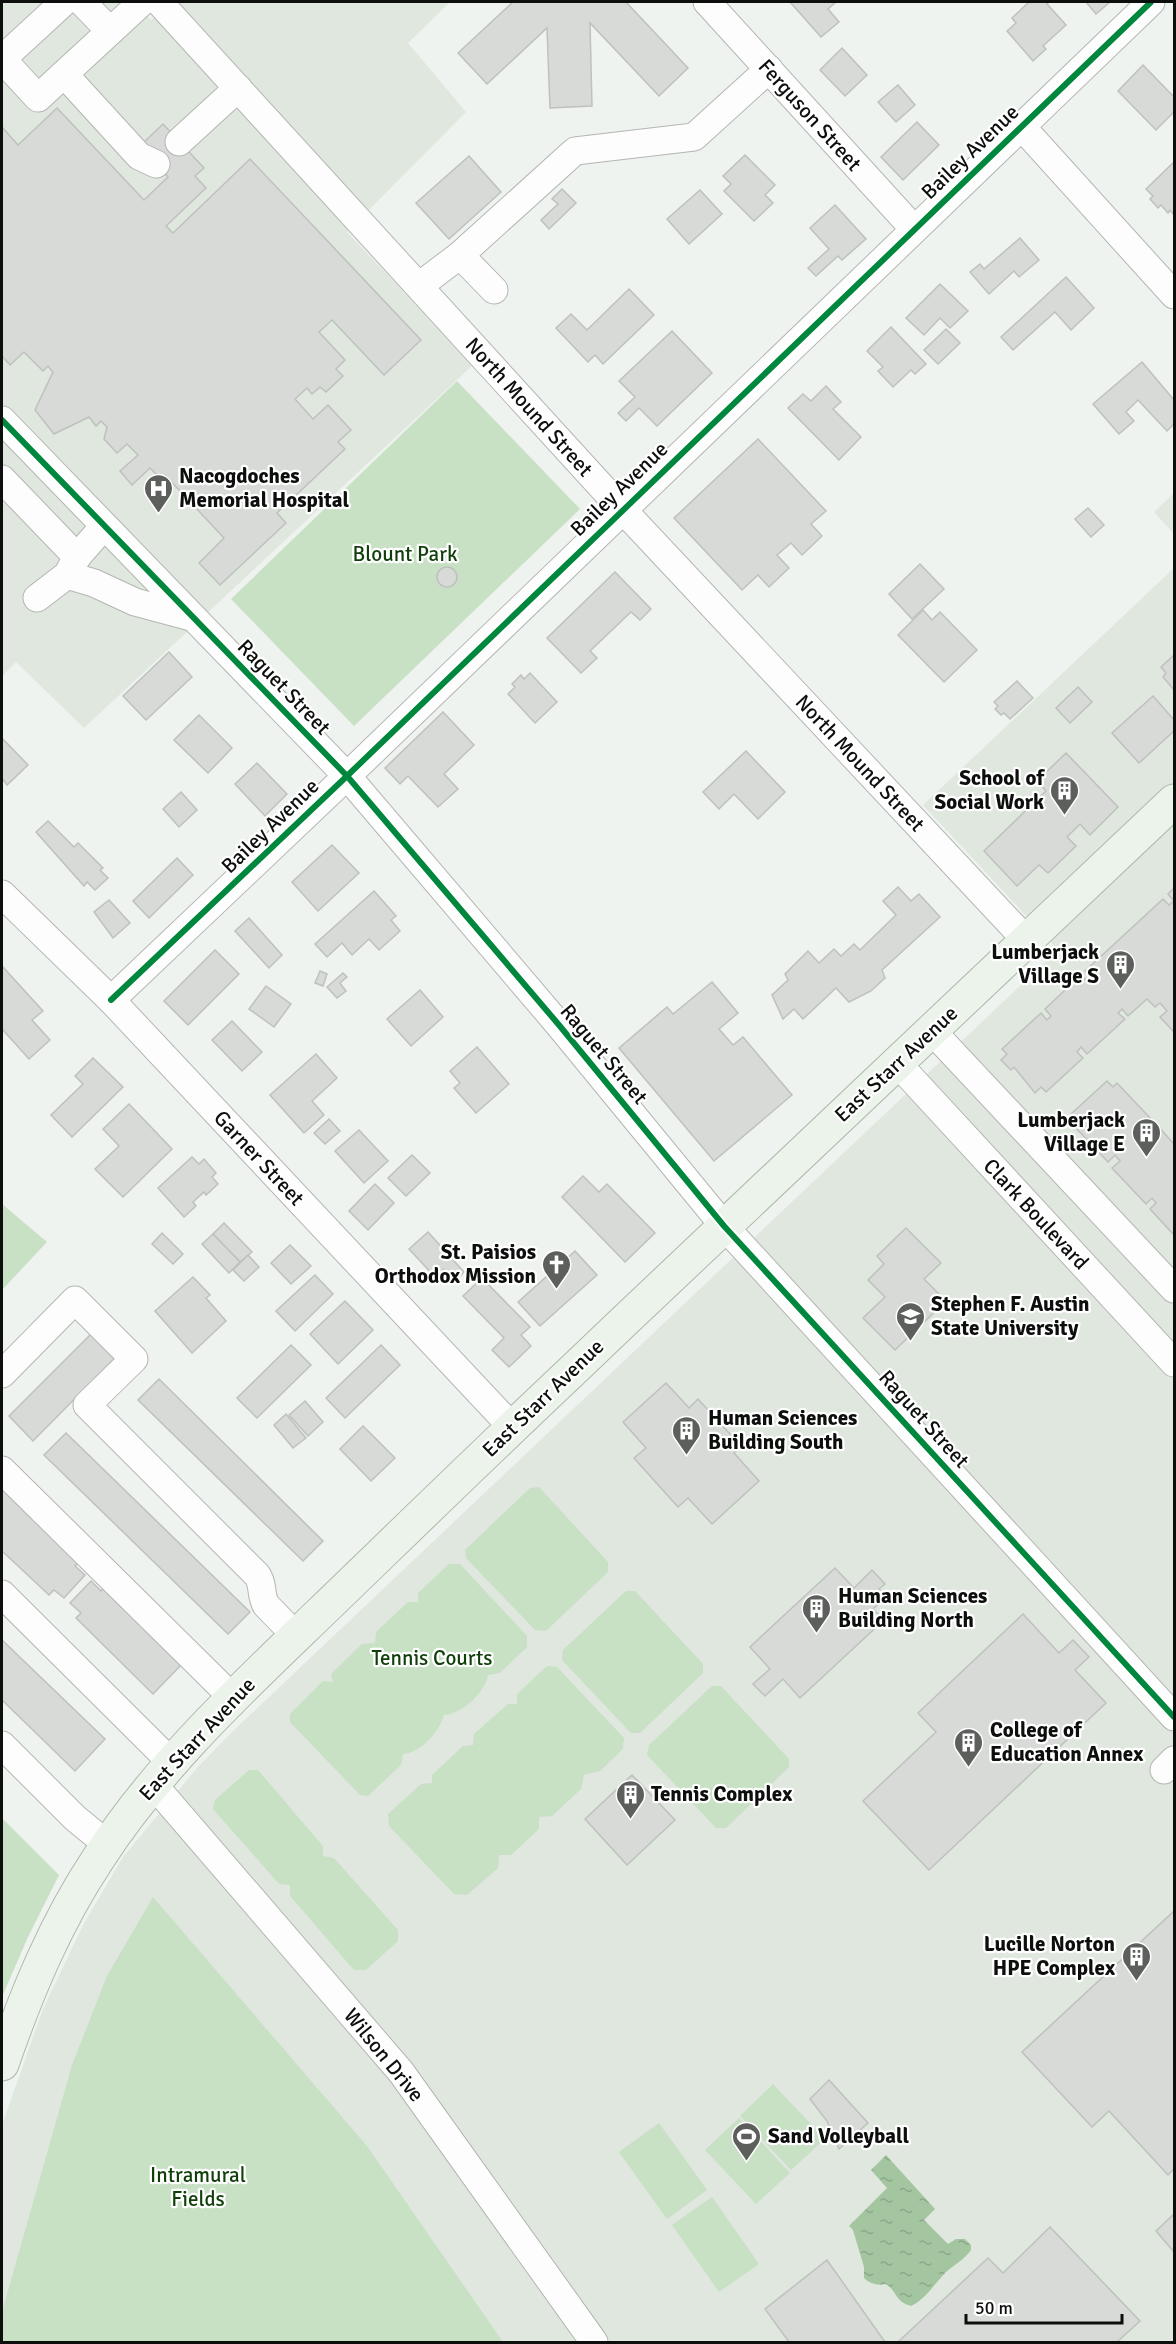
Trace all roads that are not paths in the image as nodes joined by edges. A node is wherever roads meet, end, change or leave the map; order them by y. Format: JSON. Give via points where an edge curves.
{"nodes":[{"id":1,"x":64,"y":2,"type":"edge"},
{"id":2,"x":82,"y":2,"type":"edge"},
{"id":3,"x":142,"y":2,"type":"edge"},
{"id":4,"x":159,"y":2,"type":"edge"},
{"id":5,"x":707,"y":2,"type":"edge"},
{"id":6,"x":1150,"y":2,"type":"edge"},
{"id":7,"x":110,"y":31,"type":"junction"},
{"id":8,"x":768,"y":69,"type":"junction"},
{"id":9,"x":64,"y":74,"type":"junction"},
{"id":10,"x":238,"y":88,"type":"junction"},
{"id":11,"x":1021,"y":126,"type":"junction"},
{"id":12,"x":179,"y":142,"type":"dead end"},
{"id":13,"x":156,"y":164,"type":"dead end"},
{"id":14,"x":914,"y":229,"type":"junction"},
{"id":15,"x":460,"y":255,"type":"junction"},
{"id":16,"x":419,"y":286,"type":"junction"},
{"id":17,"x":494,"y":290,"type":"dead end"},
{"id":18,"x":1174,"y":295,"type":"edge"},
{"id":19,"x":2,"y":420,"type":"edge"},
{"id":20,"x":2,"y":479,"type":"edge"},
{"id":21,"x":622,"y":509,"type":"junction"},
{"id":22,"x":104,"y":526,"type":"junction"},
{"id":23,"x":72,"y":566,"type":"junction"},
{"id":24,"x":38,"y":598,"type":"dead end"},
{"id":25,"x":193,"y":618,"type":"junction"},
{"id":26,"x":347,"y":776,"type":"junction"},
{"id":27,"x":1174,"y":801,"type":"edge"},
{"id":28,"x":2,"y":894,"type":"edge"},
{"id":29,"x":1026,"y":941,"type":"junction"},
{"id":30,"x":111,"y":1000,"type":"junction"},
{"id":31,"x":932,"y":1031,"type":"junction"},
{"id":32,"x":898,"y":1064,"type":"junction"},
{"id":33,"x":724,"y":1226,"type":"junction"},
{"id":34,"x":1174,"y":1289,"type":"edge"},
{"id":35,"x":1174,"y":1364,"type":"edge"},
{"id":36,"x":2,"y":1374,"type":"edge"},
{"id":37,"x":512,"y":1427,"type":"junction"},
{"id":38,"x":2,"y":1470,"type":"edge"},
{"id":39,"x":2,"y":1594,"type":"edge"},
{"id":40,"x":296,"y":1636,"type":"junction"},
{"id":41,"x":233,"y":1698,"type":"junction"},
{"id":42,"x":1174,"y":1717,"type":"edge"},
{"id":43,"x":2,"y":1745,"type":"edge"},
{"id":44,"x":163,"y":1774,"type":"junction"},
{"id":45,"x":108,"y":1845,"type":"junction"},
{"id":46,"x":2,"y":2064,"type":"edge"},
{"id":47,"x":594,"y":2343,"type":"edge"}],
"edges":[{"from":1,"to":9,"type":"street","via":[[2,59],[38,98]]},
{"from":2,"to":7,"type":"street"},
{"from":3,"to":7,"type":"street"},
{"from":4,"to":10,"type":"street","name":"North Mound Street"},
{"from":5,"to":8,"type":"street","name":"Ferguson Street"},
{"from":6,"to":11,"type":"street","name":"Bailey Avenue"},
{"from":7,"to":9,"type":"street"},
{"from":8,"to":14,"type":"street","name":"Ferguson Street"},
{"from":8,"to":15,"type":"street","via":[[694,137],[576,151]]},
{"from":9,"to":13,"type":"street","via":[[139,156]]},
{"from":10,"to":12,"type":"street"},
{"from":10,"to":16,"type":"street","name":"North Mound Street"},
{"from":11,"to":14,"type":"street","name":"Bailey Avenue"},
{"from":11,"to":18,"type":"street"},
{"from":14,"to":21,"type":"street","name":"Bailey Avenue"},
{"from":15,"to":16,"type":"street"},
{"from":15,"to":17,"type":"street"},
{"from":16,"to":21,"type":"street","name":"North Mound Street"},
{"from":19,"to":22,"type":"street","name":"Raguet Street"},
{"from":20,"to":23,"type":"street"},
{"from":21,"to":26,"type":"street","name":"Bailey Avenue"},
{"from":21,"to":29,"type":"street","name":"North Mound Street"},
{"from":22,"to":23,"type":"street"},
{"from":22,"to":25,"type":"street","name":"Raguet Street"},
{"from":23,"to":24,"type":"street"},
{"from":23,"to":25,"type":"street","via":[[94,583],[135,602]]},
{"from":25,"to":26,"type":"street","name":"Raguet Street"},
{"from":26,"to":30,"type":"street","name":"Bailey Avenue"},
{"from":26,"to":33,"type":"street","name":"Raguet Street"},
{"from":27,"to":29,"type":"main road","name":"East Starr Avenue"},
{"from":28,"to":30,"type":"street","name":"Garner Street"},
{"from":29,"to":31,"type":"main road","name":"East Starr Avenue"},
{"from":30,"to":37,"type":"street","name":"Garner Street"},
{"from":31,"to":32,"type":"main road","name":"East Starr Avenue"},
{"from":31,"to":34,"type":"street"},
{"from":32,"to":33,"type":"main road","name":"East Starr Avenue"},
{"from":32,"to":35,"type":"street","name":"Clark Boulevard"},
{"from":33,"to":37,"type":"main road","name":"East Starr Avenue"},
{"from":33,"to":42,"type":"street","name":"Raguet Street"},
{"from":36,"to":40,"type":"street","via":[[75,1300],[134,1359],[87,1406],[257,1575],[264,1601]]},
{"from":37,"to":40,"type":"main road","name":"East Starr Avenue"},
{"from":38,"to":41,"type":"street"},
{"from":39,"to":44,"type":"street","name":"Wilson Drive"},
{"from":40,"to":41,"type":"main road","name":"East Starr Avenue"},
{"from":41,"to":44,"type":"main road","name":"East Starr Avenue"},
{"from":43,"to":45,"type":"street","via":[[75,1818]]},
{"from":44,"to":45,"type":"main road","name":"East Starr Avenue"},
{"from":44,"to":47,"type":"street","name":"Wilson Drive","via":[[401,2072]]},
{"from":45,"to":46,"type":"main road","name":"East Starr Avenue","via":[[46,1953],[22,2005]]}]}
